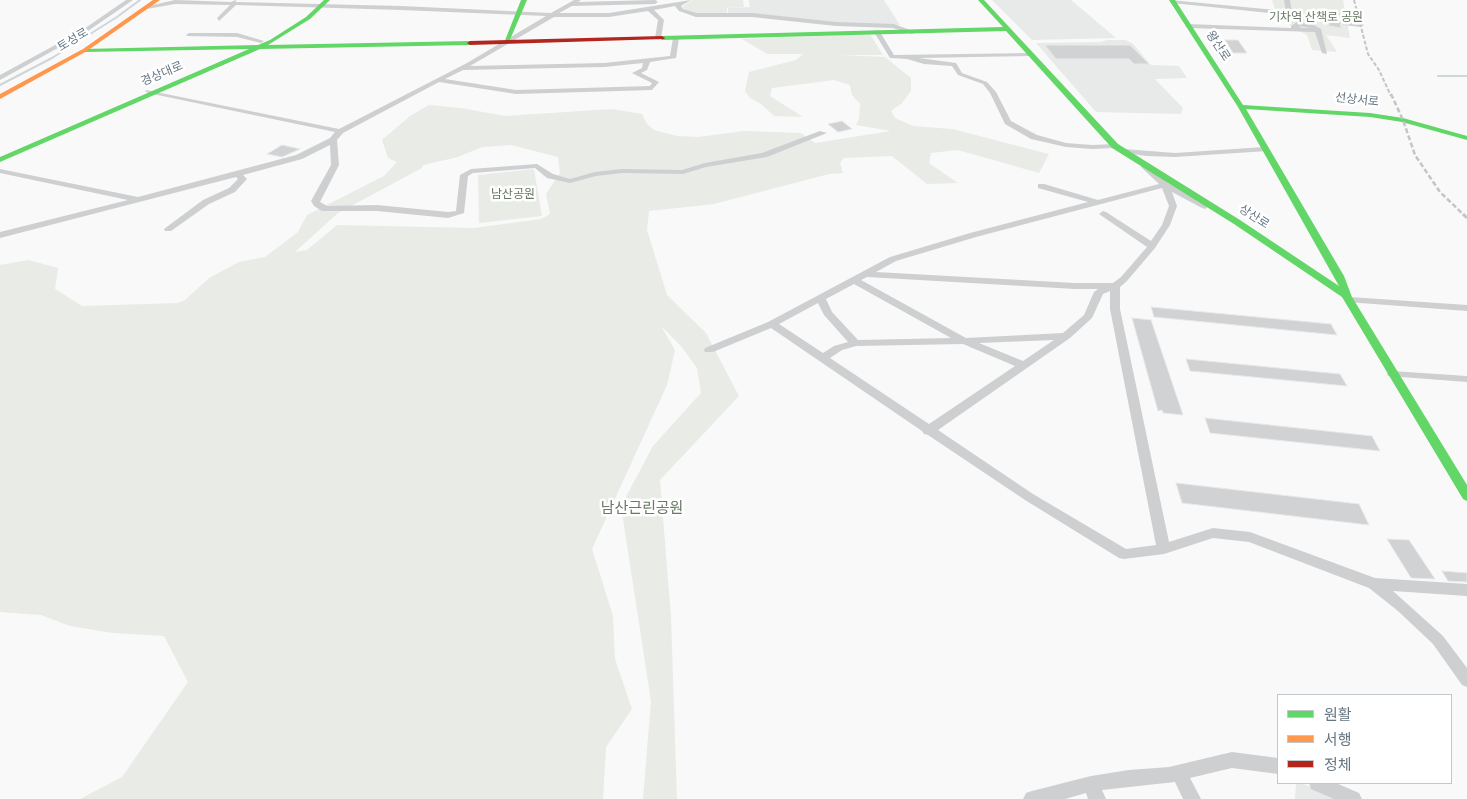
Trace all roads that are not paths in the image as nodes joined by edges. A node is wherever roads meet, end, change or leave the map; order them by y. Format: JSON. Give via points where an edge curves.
{"nodes":[{"id":1,"x":130,"y":0,"type":"edge"},
{"id":2,"x":157,"y":0,"type":"edge"},
{"id":3,"x":524,"y":0,"type":"edge"},
{"id":4,"x":578,"y":0,"type":"edge"},
{"id":5,"x":981,"y":0,"type":"edge"},
{"id":6,"x":1172,"y":0,"type":"edge"},
{"id":7,"x":1287,"y":0,"type":"edge"},
{"id":8,"x":175,"y":1,"type":"edge"},
{"id":9,"x":686,"y":1,"type":"edge"},
{"id":10,"x":234,"y":2,"type":"edge"},
{"id":11,"x":320,"y":3,"type":"edge"},
{"id":12,"x":571,"y":4,"type":"junction"},
{"id":13,"x":147,"y":7,"type":"junction"},
{"id":14,"x":649,"y":9,"type":"junction"},
{"id":15,"x":1289,"y":13,"type":"junction"},
{"id":16,"x":519,"y":14,"type":"junction"},
{"id":17,"x":551,"y":16,"type":"junction"},
{"id":18,"x":1295,"y":18,"type":"junction"},
{"id":19,"x":219,"y":19,"type":"dead end"},
{"id":20,"x":1187,"y":24,"type":"junction"},
{"id":21,"x":1345,"y":24,"type":"dead end"},
{"id":22,"x":1308,"y":25,"type":"junction"},
{"id":23,"x":1360,"y":25,"type":"dead end"},
{"id":24,"x":1295,"y":27,"type":"junction"},
{"id":25,"x":1008,"y":29,"type":"junction"},
{"id":26,"x":877,"y":32,"type":"junction"},
{"id":27,"x":912,"y":32,"type":"junction"},
{"id":28,"x":1319,"y":33,"type":"junction"},
{"id":29,"x":209,"y":34,"type":"junction"},
{"id":30,"x":189,"y":35,"type":"dead end"},
{"id":31,"x":658,"y":38,"type":"junction"},
{"id":32,"x":676,"y":38,"type":"junction"},
{"id":33,"x":506,"y":42,"type":"junction"},
{"id":34,"x":254,"y":43,"type":"junction"},
{"id":35,"x":192,"y":48,"type":"junction"},
{"id":36,"x":84,"y":50,"type":"junction"},
{"id":37,"x":1325,"y":53,"type":"dead end"},
{"id":38,"x":1030,"y":54,"type":"junction"},
{"id":39,"x":909,"y":56,"type":"junction"},
{"id":40,"x":647,"y":60,"type":"junction"},
{"id":41,"x":461,"y":68,"type":"junction"},
{"id":42,"x":0,"y":78,"type":"edge"},
{"id":43,"x":438,"y":80,"type":"junction"},
{"id":44,"x":150,"y":92,"type":"junction"},
{"id":45,"x":0,"y":97,"type":"edge"},
{"id":46,"x":1241,"y":107,"type":"junction"},
{"id":47,"x":340,"y":131,"type":"junction"},
{"id":48,"x":823,"y":133,"type":"dead end"},
{"id":49,"x":1467,"y":138,"type":"edge"},
{"id":50,"x":333,"y":140,"type":"junction"},
{"id":51,"x":1120,"y":148,"type":"junction"},
{"id":52,"x":1264,"y":149,"type":"junction"},
{"id":53,"x":0,"y":154,"type":"edge"},
{"id":54,"x":0,"y":160,"type":"edge"},
{"id":55,"x":1141,"y":162,"type":"junction"},
{"id":56,"x":0,"y":171,"type":"edge"},
{"id":57,"x":237,"y":174,"type":"junction"},
{"id":58,"x":1164,"y":185,"type":"junction"},
{"id":59,"x":1041,"y":186,"type":"dead end"},
{"id":60,"x":137,"y":200,"type":"junction"},
{"id":61,"x":1096,"y":202,"type":"junction"},
{"id":62,"x":1103,"y":214,"type":"dead end"},
{"id":63,"x":1237,"y":222,"type":"junction"},
{"id":64,"x":168,"y":229,"type":"dead end"},
{"id":65,"x":0,"y":235,"type":"edge"},
{"id":66,"x":1152,"y":246,"type":"junction"},
{"id":67,"x":866,"y":274,"type":"junction"},
{"id":68,"x":854,"y":280,"type":"junction"},
{"id":69,"x":1115,"y":286,"type":"junction"},
{"id":70,"x":822,"y":298,"type":"junction"},
{"id":71,"x":1350,"y":300,"type":"junction"},
{"id":72,"x":1467,"y":308,"type":"edge"},
{"id":73,"x":772,"y":324,"type":"junction"},
{"id":74,"x":1066,"y":336,"type":"junction"},
{"id":75,"x":965,"y":342,"type":"junction"},
{"id":76,"x":855,"y":343,"type":"junction"},
{"id":77,"x":709,"y":350,"type":"dead end"},
{"id":78,"x":822,"y":359,"type":"junction"},
{"id":79,"x":1023,"y":365,"type":"junction"},
{"id":80,"x":1392,"y":374,"type":"junction"},
{"id":81,"x":1467,"y":379,"type":"edge"},
{"id":82,"x":928,"y":431,"type":"junction"},
{"id":83,"x":1467,"y":496,"type":"edge"},
{"id":84,"x":1164,"y":548,"type":"junction"},
{"id":85,"x":1374,"y":584,"type":"junction"},
{"id":86,"x":1467,"y":590,"type":"edge"},
{"id":87,"x":1467,"y":680,"type":"edge"},
{"id":88,"x":1277,"y":766,"type":"edge"},
{"id":89,"x":1179,"y":773,"type":"junction"},
{"id":90,"x":1319,"y":784,"type":"edge"},
{"id":91,"x":1094,"y":791,"type":"edge"},
{"id":92,"x":1032,"y":799,"type":"edge"},
{"id":93,"x":1192,"y":799,"type":"edge"},
{"id":94,"x":1354,"y":799,"type":"edge"}],
"edges":[{"from":1,"to":42,"type":"street","via":[[83,32]]},
{"from":2,"to":13,"type":"street","name":"토성로"},
{"from":3,"to":16,"type":"street"},
{"from":4,"to":12,"type":"street"},
{"from":5,"to":25,"type":"street","name":"상산로"},
{"from":6,"to":15,"type":"street"},
{"from":6,"to":20,"type":"street","name":"왕산로"},
{"from":7,"to":15,"type":"street"},
{"from":8,"to":10,"type":"street"},
{"from":8,"to":13,"type":"street"},
{"from":9,"to":12,"type":"street"},
{"from":9,"to":14,"type":"street"},
{"from":9,"to":27,"type":"street","via":[[678,6],[696,15],[752,15],[894,26]]},
{"from":10,"to":11,"type":"street"},
{"from":10,"to":19,"type":"street","via":[[234,6]]},
{"from":11,"to":16,"type":"street"},
{"from":11,"to":34,"type":"street","name":"경상대로"},
{"from":12,"to":17,"type":"street"},
{"from":13,"to":36,"type":"street","name":"토성로"},
{"from":14,"to":17,"type":"street","via":[[608,15]]},
{"from":14,"to":31,"type":"street","via":[[661,20]]},
{"from":15,"to":18,"type":"street"},
{"from":16,"to":17,"type":"street"},
{"from":16,"to":33,"type":"street"},
{"from":17,"to":33,"type":"street"},
{"from":18,"to":22,"type":"street"},
{"from":18,"to":24,"type":"street"},
{"from":20,"to":24,"type":"street"},
{"from":20,"to":46,"type":"street","name":"왕산로"},
{"from":21,"to":23,"type":"street"},
{"from":22,"to":24,"type":"street"},
{"from":22,"to":28,"type":"street","via":[[1319,29]]},
{"from":24,"to":28,"type":"street"},
{"from":25,"to":27,"type":"street"},
{"from":25,"to":38,"type":"street","name":"상산로"},
{"from":26,"to":27,"type":"street"},
{"from":26,"to":32,"type":"street"},
{"from":26,"to":39,"type":"street","via":[[892,57]]},
{"from":28,"to":37,"type":"street"},
{"from":29,"to":30,"type":"street"},
{"from":29,"to":34,"type":"street","via":[[236,34]]},
{"from":29,"to":35,"type":"street"},
{"from":31,"to":32,"type":"street"},
{"from":31,"to":33,"type":"street"},
{"from":32,"to":40,"type":"street","via":[[673,58]]},
{"from":33,"to":34,"type":"street"},
{"from":33,"to":41,"type":"street"},
{"from":34,"to":35,"type":"street","via":[[233,48]]},
{"from":34,"to":44,"type":"street","name":"경상대로"},
{"from":35,"to":36,"type":"street"},
{"from":36,"to":45,"type":"street","name":"토성로"},
{"from":38,"to":39,"type":"street"},
{"from":38,"to":51,"type":"street","name":"상산로"},
{"from":39,"to":51,"type":"street","via":[[924,62],[954,64],[960,74],[985,83],[1008,122],[1034,137],[1066,145]]},
{"from":40,"to":41,"type":"street","via":[[604,65]]},
{"from":40,"to":43,"type":"street","via":[[645,69],[635,73],[656,82],[652,88],[516,92]]},
{"from":41,"to":43,"type":"street"},
{"from":43,"to":47,"type":"street"},
{"from":44,"to":47,"type":"street"},
{"from":44,"to":53,"type":"street","name":"경상대로"},
{"from":44,"to":54,"type":"street","name":"경상대로"},
{"from":46,"to":49,"type":"street","name":"선상서로","via":[[1370,115],[1403,120]]},
{"from":46,"to":52,"type":"street","name":"왕산로"},
{"from":47,"to":50,"type":"street"},
{"from":48,"to":50,"type":"street","via":[[764,155],[683,172],[622,171],[595,174],[570,182],[550,176],[537,166],[471,171],[464,175],[460,213],[448,216],[376,208],[325,209],[317,204],[315,201],[334,165]]},
{"from":50,"to":57,"type":"street","via":[[299,156]]},
{"from":51,"to":52,"type":"street","via":[[1147,154],[1175,155]]},
{"from":51,"to":55,"type":"street","name":"상산로"},
{"from":52,"to":71,"type":"street","name":"왕산로"},
{"from":55,"to":58,"type":"street"},
{"from":55,"to":63,"type":"street","name":"상산로"},
{"from":56,"to":60,"type":"street"},
{"from":57,"to":60,"type":"street"},
{"from":57,"to":64,"type":"street","via":[[243,179],[232,190],[206,202]]},
{"from":58,"to":61,"type":"street"},
{"from":58,"to":63,"type":"street"},
{"from":58,"to":66,"type":"street","via":[[1173,206],[1166,225]]},
{"from":59,"to":61,"type":"street"},
{"from":60,"to":65,"type":"street"},
{"from":61,"to":67,"type":"street","via":[[893,259]]},
{"from":62,"to":66,"type":"street"},
{"from":63,"to":71,"type":"street","name":"상산로"},
{"from":66,"to":69,"type":"street"},
{"from":67,"to":68,"type":"street"},
{"from":67,"to":69,"type":"street"},
{"from":68,"to":70,"type":"street"},
{"from":68,"to":75,"type":"street"},
{"from":69,"to":74,"type":"street","via":[[1099,292],[1088,316]]},
{"from":69,"to":84,"type":"street","via":[[1115,309]]},
{"from":70,"to":73,"type":"street"},
{"from":70,"to":76,"type":"street","via":[[828,313]]},
{"from":71,"to":72,"type":"street"},
{"from":71,"to":80,"type":"street","name":"상산로"},
{"from":73,"to":77,"type":"street"},
{"from":73,"to":78,"type":"street"},
{"from":74,"to":75,"type":"street"},
{"from":74,"to":79,"type":"street"},
{"from":75,"to":76,"type":"street"},
{"from":75,"to":79,"type":"street"},
{"from":76,"to":78,"type":"street","via":[[838,348]]},
{"from":78,"to":82,"type":"street"},
{"from":79,"to":82,"type":"street"},
{"from":80,"to":81,"type":"street"},
{"from":80,"to":83,"type":"street","name":"상산로"},
{"from":82,"to":84,"type":"street","via":[[1124,554]]},
{"from":84,"to":85,"type":"street","via":[[1213,533],[1250,537]]},
{"from":85,"to":86,"type":"street"},
{"from":85,"to":87,"type":"street","via":[[1438,640]]},
{"from":88,"to":89,"type":"street","via":[[1232,760]]},
{"from":89,"to":91,"type":"street"},
{"from":89,"to":93,"type":"street"},
{"from":90,"to":94,"type":"street"},
{"from":91,"to":92,"type":"street"}]}
